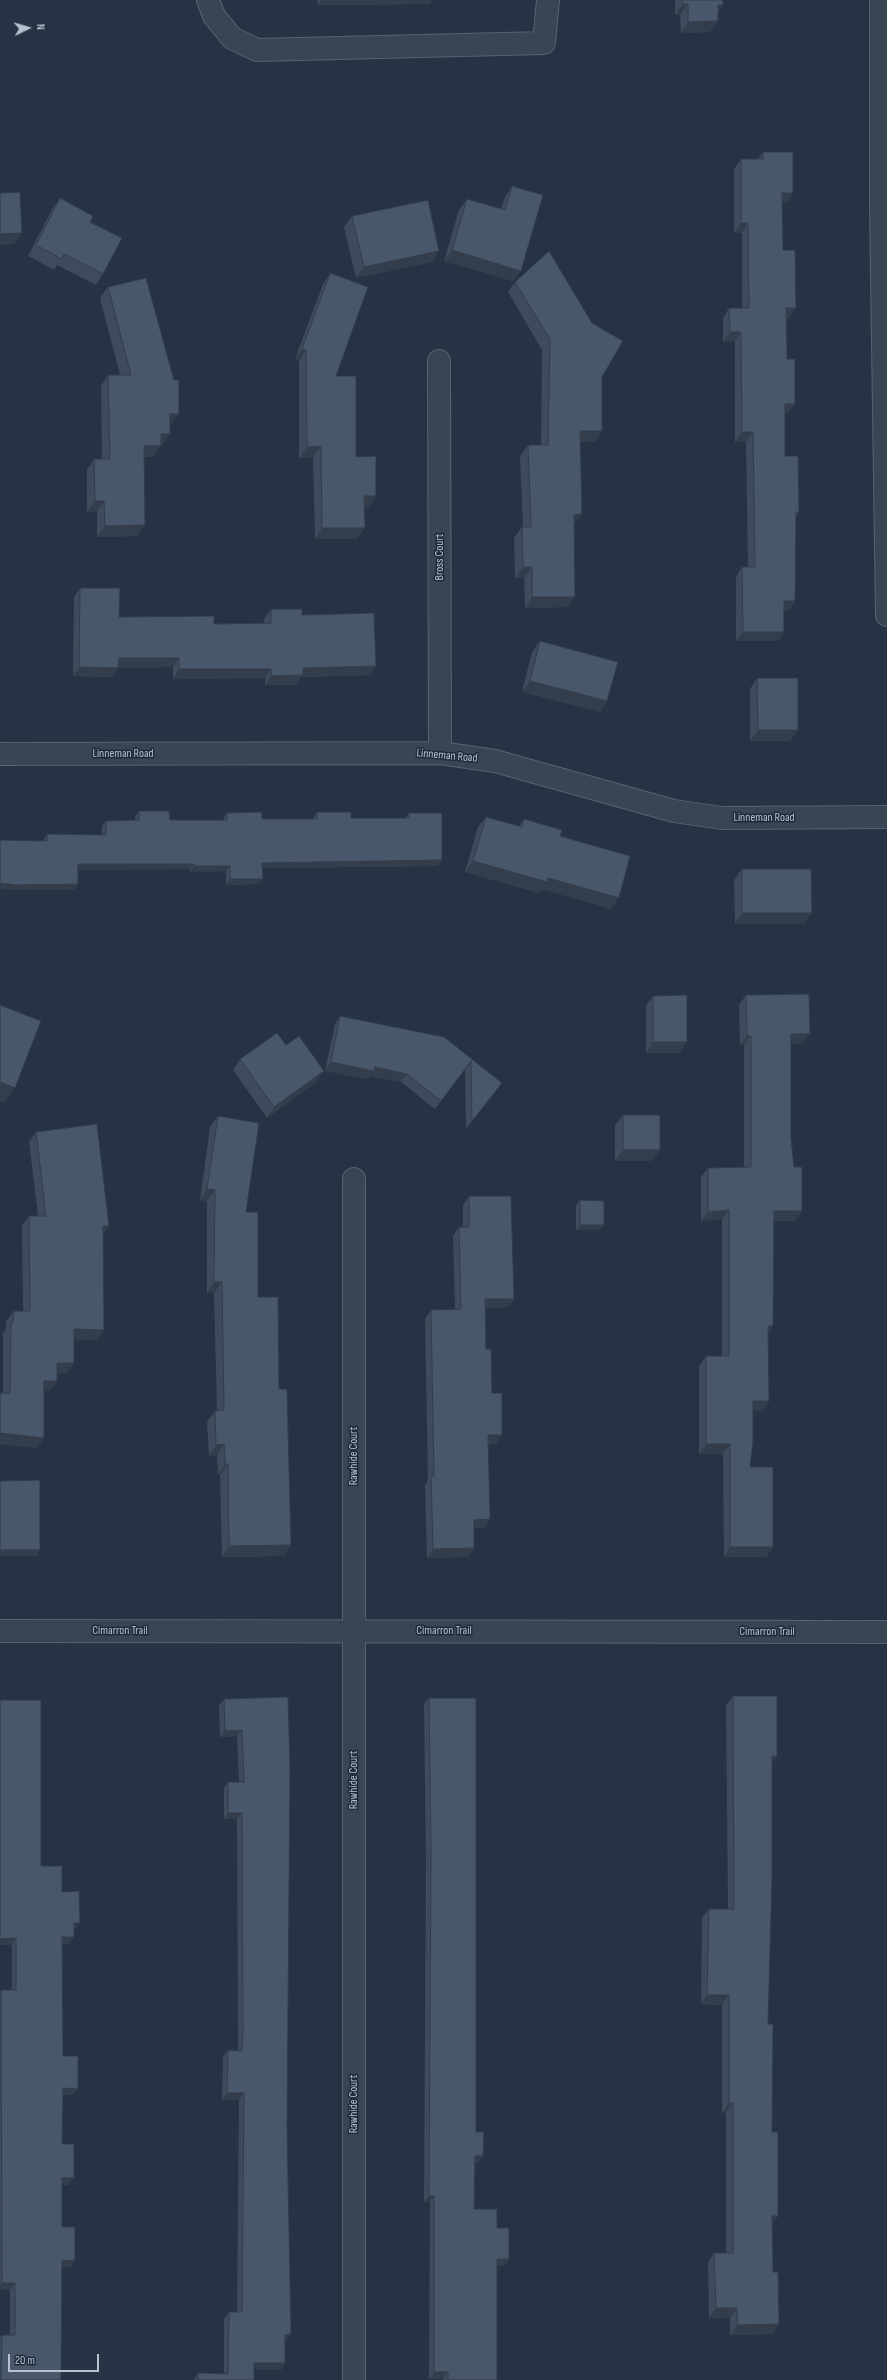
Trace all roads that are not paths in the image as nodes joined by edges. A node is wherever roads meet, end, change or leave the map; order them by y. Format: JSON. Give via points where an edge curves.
{"nodes":[{"id":1,"x":208,"y":0,"type":"edge"},
{"id":2,"x":548,"y":0,"type":"edge"},
{"id":3,"x":881,"y":0,"type":"edge"},
{"id":4,"x":439,"y":360,"type":"dead end"},
{"id":5,"x":887,"y":615,"type":"edge"},
{"id":6,"x":440,"y":753,"type":"junction"},
{"id":7,"x":0,"y":754,"type":"edge"},
{"id":8,"x":887,"y":817,"type":"edge"},
{"id":9,"x":354,"y":1179,"type":"dead end"},
{"id":10,"x":0,"y":1631,"type":"edge"},
{"id":11,"x":354,"y":1631,"type":"junction"},
{"id":12,"x":887,"y":1632,"type":"edge"},
{"id":13,"x":354,"y":2380,"type":"edge"}],
"edges":[{"from":1,"to":2,"type":"street","via":[[214,16],[232,38],[257,50],[544,43]]},
{"from":3,"to":5,"type":"street"},
{"from":4,"to":6,"type":"street","name":"Bross Court"},
{"from":6,"to":7,"type":"street","name":"Linneman Road"},
{"from":6,"to":8,"type":"street","name":"Linneman Road","via":[[495,761],[674,811],[722,818]]},
{"from":9,"to":11,"type":"street","name":"Rawhide Court"},
{"from":10,"to":11,"type":"street","name":"Cimarron Trail"},
{"from":11,"to":12,"type":"street","name":"Cimarron Trail"},
{"from":11,"to":13,"type":"street","name":"Rawhide Court"}]}
